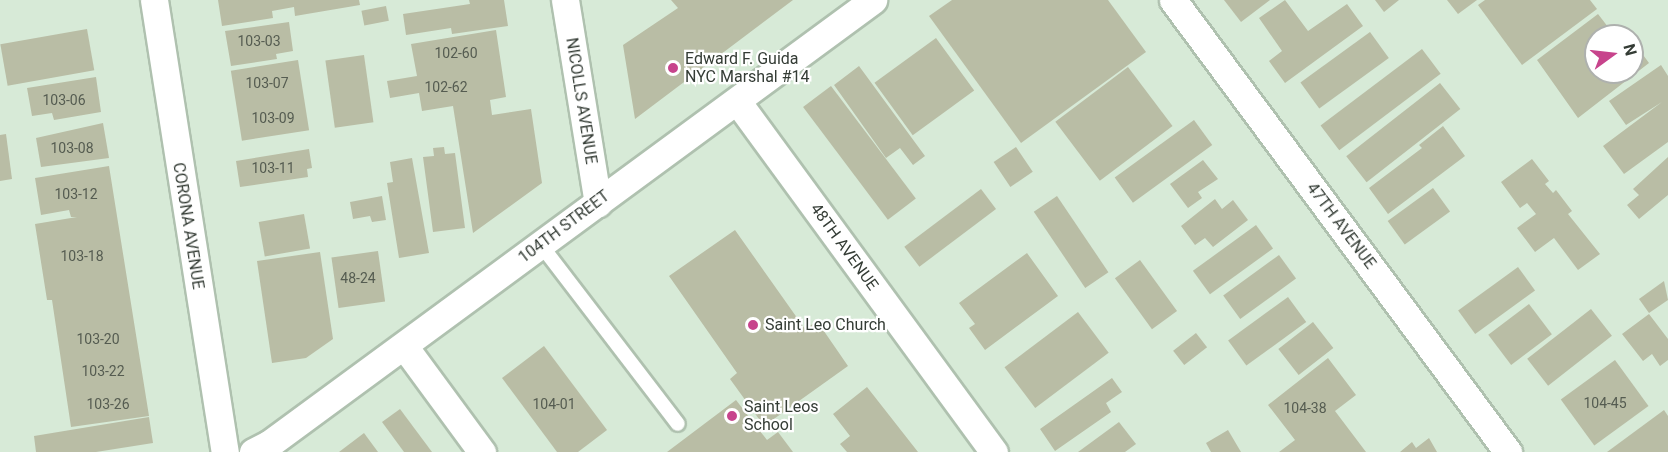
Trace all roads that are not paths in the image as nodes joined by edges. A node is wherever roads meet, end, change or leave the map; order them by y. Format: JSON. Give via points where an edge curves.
{"nodes":[{"id":1,"x":154,"y":0,"type":"edge"},
{"id":2,"x":565,"y":0,"type":"edge"},
{"id":3,"x":873,"y":0,"type":"edge"},
{"id":4,"x":1173,"y":0,"type":"edge"},
{"id":5,"x":737,"y":100,"type":"junction"},
{"id":6,"x":598,"y":202,"type":"junction"},
{"id":7,"x":541,"y":245,"type":"junction"},
{"id":8,"x":404,"y":346,"type":"junction"},
{"id":9,"x":678,"y":424,"type":"dead end"},
{"id":10,"x":225,"y":452,"type":"edge"},
{"id":11,"x":253,"y":452,"type":"edge"},
{"id":12,"x":482,"y":452,"type":"edge"},
{"id":13,"x":994,"y":452,"type":"edge"},
{"id":14,"x":1508,"y":452,"type":"edge"}],
"edges":[{"from":1,"to":10,"type":"street","name":"CORONA AVENUE"},
{"from":2,"to":6,"type":"street","name":"NICOLLS AVENUE"},
{"from":3,"to":5,"type":"street","name":"104TH STREET"},
{"from":4,"to":14,"type":"street","name":"47TH AVENUE"},
{"from":5,"to":6,"type":"street","name":"104TH STREET"},
{"from":5,"to":13,"type":"street","name":"48TH AVENUE"},
{"from":6,"to":7,"type":"street","name":"104TH STREET"},
{"from":7,"to":8,"type":"street","name":"104TH STREET"},
{"from":7,"to":9,"type":"lane"},
{"from":8,"to":11,"type":"street","name":"104TH STREET"},
{"from":8,"to":12,"type":"street"}]}
